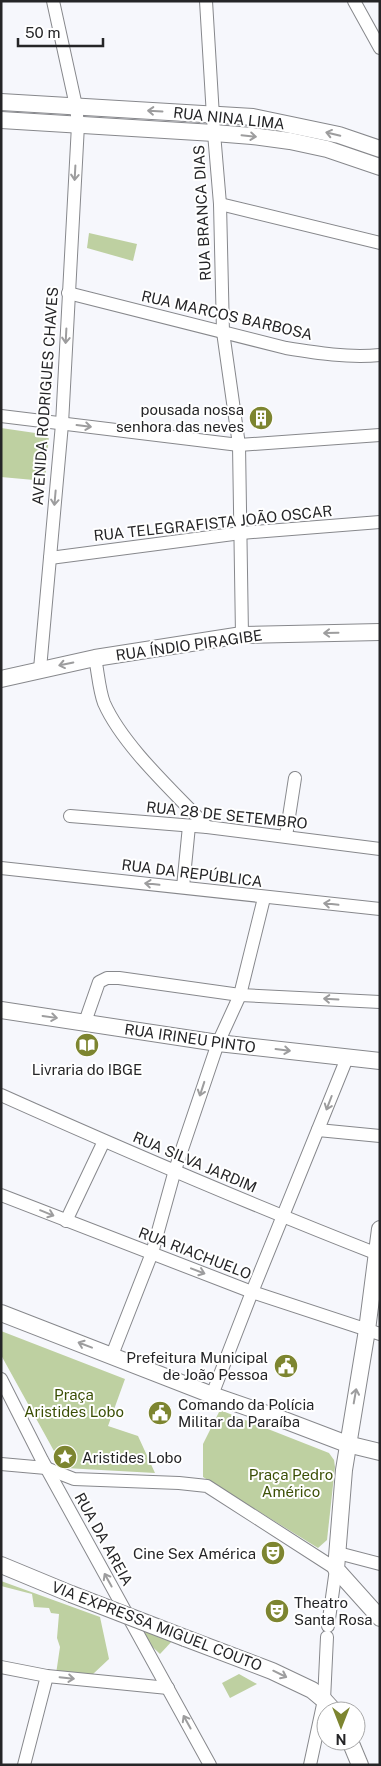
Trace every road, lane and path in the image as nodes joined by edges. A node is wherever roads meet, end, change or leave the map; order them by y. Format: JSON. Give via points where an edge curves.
{"nodes":[{"id":1,"x":54,"y":1,"type":"edge"},
{"id":2,"x":206,"y":1,"type":"edge"},
{"id":3,"x":354,"y":1,"type":"edge"},
{"id":4,"x":380,"y":48,"type":"edge"},
{"id":5,"x":1,"y":102,"type":"edge"},
{"id":6,"x":76,"y":106,"type":"junction"},
{"id":7,"x":213,"y":114,"type":"junction"},
{"id":8,"x":1,"y":120,"type":"edge"},
{"id":9,"x":78,"y":125,"type":"junction"},
{"id":10,"x":214,"y":133,"type":"junction"},
{"id":11,"x":380,"y":149,"type":"edge"},
{"id":12,"x":380,"y":167,"type":"edge"},
{"id":13,"x":220,"y":204,"type":"junction"},
{"id":14,"x":380,"y":243,"type":"edge"},
{"id":15,"x":68,"y":293,"type":"junction"},
{"id":16,"x":222,"y":332,"type":"junction"},
{"id":17,"x":380,"y":355,"type":"edge"},
{"id":18,"x":1,"y":416,"type":"edge"},
{"id":19,"x":62,"y":424,"type":"junction"},
{"id":20,"x":380,"y":435,"type":"edge"},
{"id":21,"x":240,"y":445,"type":"junction"},
{"id":22,"x":380,"y":522,"type":"edge"},
{"id":23,"x":241,"y":533,"type":"junction"},
{"id":24,"x":50,"y":558,"type":"junction"},
{"id":25,"x":380,"y":632,"type":"edge"},
{"id":26,"x":242,"y":635,"type":"junction"},
{"id":27,"x":95,"y":658,"type":"junction"},
{"id":28,"x":40,"y":669,"type":"junction"},
{"id":29,"x":1,"y":679,"type":"edge"},
{"id":30,"x":295,"y":778,"type":"dead end"},
{"id":31,"x":70,"y":816,"type":"dead end"},
{"id":32,"x":189,"y":826,"type":"junction"},
{"id":33,"x":207,"y":827,"type":"junction"},
{"id":34,"x":286,"y":836,"type":"junction"},
{"id":35,"x":380,"y":850,"type":"edge"},
{"id":36,"x":1,"y":868,"type":"edge"},
{"id":37,"x":182,"y":887,"type":"junction"},
{"id":38,"x":264,"y":898,"type":"junction"},
{"id":39,"x":380,"y":909,"type":"edge"},
{"id":40,"x":240,"y":995,"type":"junction"},
{"id":41,"x":380,"y":1002,"type":"edge"},
{"id":42,"x":1,"y":1010,"type":"edge"},
{"id":43,"x":85,"y":1022,"type":"junction"},
{"id":44,"x":218,"y":1043,"type":"junction"},
{"id":45,"x":347,"y":1058,"type":"junction"},
{"id":46,"x":380,"y":1061,"type":"edge"},
{"id":47,"x":1,"y":1095,"type":"edge"},
{"id":48,"x":318,"y":1130,"type":"junction"},
{"id":49,"x":380,"y":1136,"type":"edge"},
{"id":50,"x":104,"y":1141,"type":"junction"},
{"id":51,"x":175,"y":1170,"type":"junction"},
{"id":52,"x":1,"y":1195,"type":"edge"},
{"id":53,"x":283,"y":1217,"type":"junction"},
{"id":54,"x":66,"y":1221,"type":"junction"},
{"id":55,"x":380,"y":1229,"type":"edge"},
{"id":56,"x":152,"y":1253,"type":"junction"},
{"id":57,"x":378,"y":1254,"type":"edge"},
{"id":58,"x":252,"y":1292,"type":"junction"},
{"id":59,"x":1,"y":1313,"type":"edge"},
{"id":60,"x":373,"y":1332,"type":"edge"},
{"id":61,"x":112,"y":1355,"type":"junction"},
{"id":62,"x":1,"y":1380,"type":"edge"},
{"id":63,"x":212,"y":1395,"type":"junction"},
{"id":64,"x":347,"y":1444,"type":"junction"},
{"id":65,"x":380,"y":1452,"type":"edge"},
{"id":66,"x":1,"y":1464,"type":"edge"},
{"id":67,"x":46,"y":1468,"type":"junction"},
{"id":68,"x":337,"y":1561,"type":"junction"},
{"id":69,"x":380,"y":1564,"type":"edge"},
{"id":70,"x":1,"y":1565,"type":"edge"},
{"id":71,"x":380,"y":1618,"type":"edge"},
{"id":72,"x":1,"y":1668,"type":"edge"},
{"id":73,"x":47,"y":1676,"type":"junction"},
{"id":74,"x":168,"y":1688,"type":"junction"},
{"id":75,"x":323,"y":1700,"type":"edge"},
{"id":76,"x":354,"y":1751,"type":"edge"},
{"id":77,"x":24,"y":1765,"type":"edge"},
{"id":78,"x":210,"y":1765,"type":"edge"},
{"id":79,"x":310,"y":1765,"type":"edge"},
{"id":80,"x":360,"y":1765,"type":"edge"}],
"edges":[{"from":1,"to":6,"type":"street"},
{"from":2,"to":7,"type":"street","name":"RUA BRANCA DIAS"},
{"from":3,"to":4,"type":"street"},
{"from":5,"to":6,"type":"main road","name":"RUA NINA LIMA"},
{"from":7,"to":6,"type":"main road","name":"RUA NINA LIMA","one_way":true},
{"from":6,"to":9,"type":"street","name":"AVENIDA RODRIGUES CHAVES"},
{"from":7,"to":10,"type":"street","name":"RUA BRANCA DIAS"},
{"from":11,"to":7,"type":"main road","name":"RUA NINA LIMA","one_way":true,"via":[[339,135],[253,117]]},
{"from":8,"to":9,"type":"main road","name":"RUA NINA LIMA"},
{"from":9,"to":10,"type":"main road","name":"RUA NINA LIMA"},
{"from":9,"to":15,"type":"street","name":"AVENIDA RODRIGUES CHAVES","one_way":true},
{"from":10,"to":12,"type":"main road","name":"RUA NINA LIMA","one_way":true,"via":[[290,141],[327,149]]},
{"from":10,"to":13,"type":"street","name":"RUA BRANCA DIAS"},
{"from":13,"to":14,"type":"street"},
{"from":13,"to":16,"type":"street","name":"RUA BRANCA DIAS"},
{"from":15,"to":16,"type":"street","name":"RUA MARCOS BARBOSA"},
{"from":15,"to":19,"type":"street","name":"AVENIDA RODRIGUES CHAVES","one_way":true},
{"from":16,"to":17,"type":"street","name":"RUA MARCOS BARBOSA","via":[[319,353]]},
{"from":16,"to":21,"type":"street","name":"RUA BRANCA DIAS"},
{"from":18,"to":19,"type":"street"},
{"from":19,"to":21,"type":"street","one_way":true},
{"from":19,"to":24,"type":"street","name":"AVENIDA RODRIGUES CHAVES","one_way":true},
{"from":20,"to":21,"type":"street"},
{"from":21,"to":23,"type":"street","name":"RUA BRANCA DIAS"},
{"from":22,"to":23,"type":"street","name":"RUA TELEGRAFISTA JOÃO OSCAR"},
{"from":23,"to":24,"type":"street","name":"RUA TELEGRAFISTA JOÃO OSCAR"},
{"from":23,"to":26,"type":"street","name":"RUA BRANCA DIAS"},
{"from":24,"to":28,"type":"street","name":"AVENIDA RODRIGUES CHAVES"},
{"from":25,"to":26,"type":"main road","name":"RUA ÍNDIO PIRAGIBE","one_way":true},
{"from":26,"to":27,"type":"main road","name":"RUA ÍNDIO PIRAGIBE"},
{"from":27,"to":28,"type":"main road","name":"RUA ÍNDIO PIRAGIBE","one_way":true},
{"from":27,"to":33,"type":"street","via":[[104,702],[122,734]]},
{"from":28,"to":29,"type":"main road","name":"RUA ÍNDIO PIRAGIBE"},
{"from":30,"to":34,"type":"street"},
{"from":31,"to":32,"type":"street","name":"RUA 28 DE SETEMBRO"},
{"from":32,"to":33,"type":"street","name":"RUA 28 DE SETEMBRO"},
{"from":32,"to":37,"type":"street"},
{"from":33,"to":34,"type":"street","name":"RUA 28 DE SETEMBRO"},
{"from":34,"to":35,"type":"street","name":"RUA 28 DE SETEMBRO"},
{"from":37,"to":36,"type":"street","name":"RUA DA REPÚBLICA","one_way":true},
{"from":37,"to":38,"type":"street","name":"RUA DA REPÚBLICA"},
{"from":39,"to":38,"type":"street","name":"RUA DA REPÚBLICA","one_way":true},
{"from":38,"to":40,"type":"street"},
{"from":41,"to":40,"type":"street","one_way":true},
{"from":40,"to":43,"type":"street","via":[[106,978],[99,982]]},
{"from":40,"to":44,"type":"street"},
{"from":42,"to":43,"type":"main road","name":"RUA IRINEU PINTO","one_way":true},
{"from":43,"to":44,"type":"main road","name":"RUA IRINEU PINTO"},
{"from":44,"to":45,"type":"main road","name":"RUA IRINEU PINTO","one_way":true},
{"from":44,"to":51,"type":"street","one_way":true},
{"from":45,"to":46,"type":"main road","name":"RUA IRINEU PINTO"},
{"from":45,"to":48,"type":"street","one_way":true},
{"from":47,"to":50,"type":"street","name":"RUA SILVA JARDIM"},
{"from":48,"to":49,"type":"street"},
{"from":48,"to":53,"type":"street"},
{"from":50,"to":51,"type":"street","name":"RUA SILVA JARDIM"},
{"from":50,"to":54,"type":"street"},
{"from":51,"to":53,"type":"street","name":"RUA SILVA JARDIM"},
{"from":51,"to":56,"type":"street"},
{"from":52,"to":54,"type":"street","name":"RUA RIACHUELO","one_way":true},
{"from":53,"to":57,"type":"street","name":"RUA SILVA JARDIM"},
{"from":53,"to":58,"type":"street"},
{"from":54,"to":56,"type":"street","name":"RUA RIACHUELO"},
{"from":55,"to":57,"type":"main road"},
{"from":56,"to":58,"type":"street","name":"RUA RIACHUELO","one_way":true},
{"from":56,"to":61,"type":"street"},
{"from":57,"to":60,"type":"main road"},
{"from":58,"to":60,"type":"street","name":"RUA RIACHUELO"},
{"from":58,"to":63,"type":"street"},
{"from":61,"to":59,"type":"main road","one_way":true},
{"from":64,"to":60,"type":"main road","one_way":true},
{"from":61,"to":63,"type":"main road"},
{"from":62,"to":67,"type":"street","name":"RUA DA AREIA"},
{"from":63,"to":64,"type":"main road"},
{"from":64,"to":65,"type":"main road"},
{"from":64,"to":68,"type":"main road"},
{"from":66,"to":67,"type":"street"},
{"from":67,"to":68,"type":"street","via":[[74,1479],[207,1486]]},
{"from":74,"to":67,"type":"street","name":"RUA DA AREIA","one_way":true},
{"from":68,"to":69,"type":"street"},
{"from":68,"to":71,"type":"main road"},
{"from":68,"to":75,"type":"street"},
{"from":70,"to":75,"type":"main road","name":"VIA EXPRESSA MIGUEL COUTO","one_way":true,"bridge":true,"via":[[272,1671]]},
{"from":72,"to":73,"type":"street"},
{"from":73,"to":74,"type":"street","one_way":true},
{"from":73,"to":77,"type":"street"},
{"from":78,"to":74,"type":"street","name":"RUA DA AREIA","one_way":true},
{"from":75,"to":79,"type":"street"},
{"from":76,"to":80,"type":"main road"}]}
